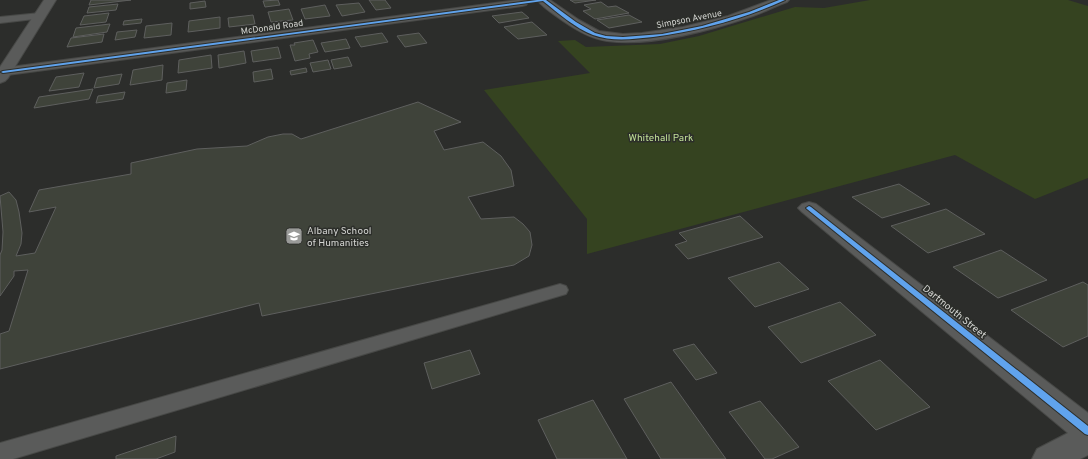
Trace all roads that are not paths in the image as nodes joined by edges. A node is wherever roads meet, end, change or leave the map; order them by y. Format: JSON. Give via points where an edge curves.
{"nodes":[{"id":1,"x":50,"y":0,"type":"edge"},
{"id":2,"x":543,"y":0,"type":"edge"},
{"id":3,"x":776,"y":0,"type":"edge"},
{"id":4,"x":522,"y":3,"type":"dead end"},
{"id":5,"x":40,"y":16,"type":"junction"},
{"id":6,"x":0,"y":20,"type":"edge"},
{"id":7,"x":2,"y":75,"type":"edge"},
{"id":8,"x":809,"y":208,"type":"dead end"},
{"id":9,"x":560,"y":290,"type":"dead end"},
{"id":10,"x":1088,"y":431,"type":"edge"},
{"id":11,"x":1088,"y":439,"type":"edge"},
{"id":12,"x":0,"y":453,"type":"edge"},
{"id":13,"x":1048,"y":459,"type":"edge"}],
"edges":[{"from":1,"to":5,"type":"street"},
{"from":2,"to":3,"type":"street","name":"Simpson Avenue","via":[[594,35],[617,39],[663,34],[724,21],[762,9]]},
{"from":4,"to":7,"type":"street","name":"McDonald Road"},
{"from":5,"to":6,"type":"lane"},
{"from":5,"to":7,"type":"street"},
{"from":8,"to":10,"type":"street","name":"Dartmouth Street"},
{"from":9,"to":12,"type":"lane"},
{"from":11,"to":13,"type":"street"}]}
